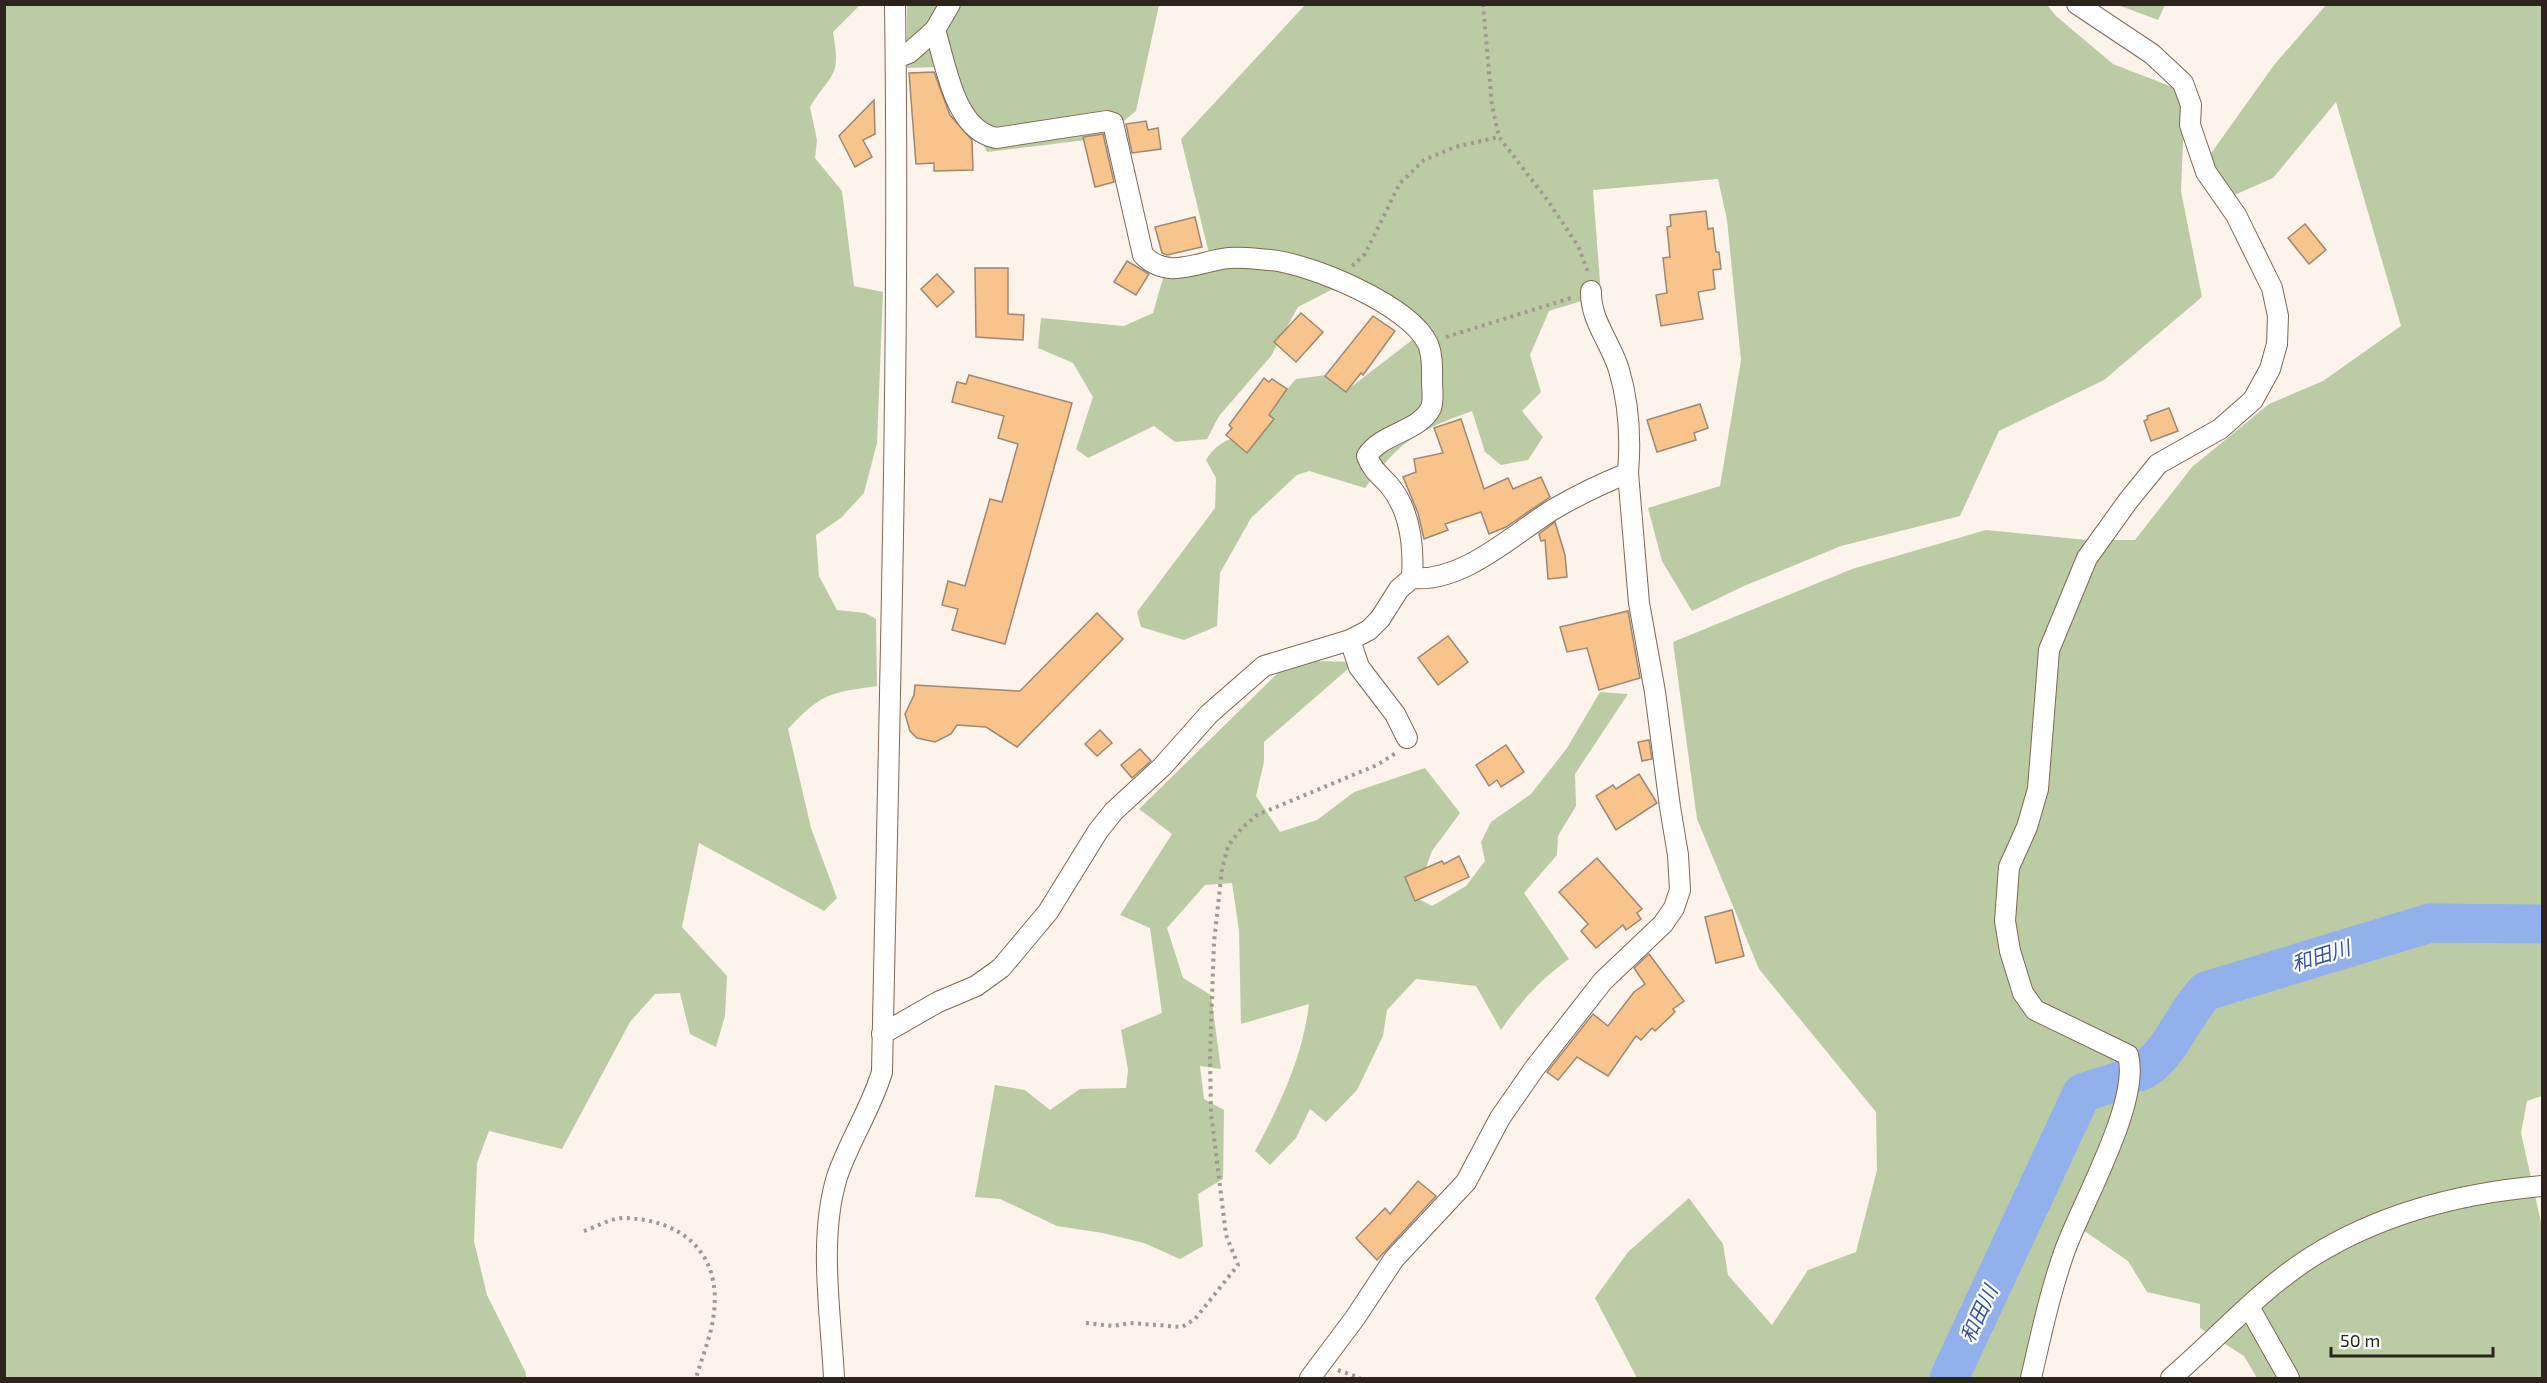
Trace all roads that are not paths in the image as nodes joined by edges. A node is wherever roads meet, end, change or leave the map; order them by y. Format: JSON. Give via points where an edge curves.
{"nodes":[{"id":1,"x":895,"y":4,"type":"edge"},
{"id":2,"x":950,"y":4,"type":"edge"},
{"id":3,"x":2077,"y":4,"type":"edge"},
{"id":4,"x":935,"y":30,"type":"junction"},
{"id":5,"x":896,"y":58,"type":"junction"},
{"id":6,"x":1591,"y":291,"type":"road end"},
{"id":7,"x":1628,"y":473,"type":"junction"},
{"id":8,"x":1412,"y":578,"type":"junction"},
{"id":9,"x":1350,"y":640,"type":"junction"},
{"id":10,"x":1407,"y":738,"type":"road end"},
{"id":11,"x":882,"y":1034,"type":"junction"},
{"id":12,"x":2542,"y":1186,"type":"edge"},
{"id":13,"x":2249,"y":1307,"type":"junction"},
{"id":14,"x":834,"y":1378,"type":"edge"},
{"id":15,"x":1310,"y":1378,"type":"edge"},
{"id":16,"x":2031,"y":1378,"type":"edge"},
{"id":17,"x":2171,"y":1378,"type":"edge"},
{"id":18,"x":2289,"y":1378,"type":"edge"}],
"edges":[{"from":1,"to":5,"type":"street"},
{"from":2,"to":4,"type":"street"},
{"from":3,"to":16,"type":"street","via":[[2152,54],[2183,83],[2191,105],[2190,125],[2206,172],[2235,215],[2272,288],[2278,316],[2277,344],[2270,369],[2253,400],[2220,429],[2158,464],[2127,501],[2088,558],[2049,650],[2038,789],[2009,867],[2005,921],[2010,951],[2024,993],[2036,1010],[2128,1055],[2131,1067],[2113,1137],[2066,1249]]},
{"from":4,"to":5,"type":"street","via":[[909,53]]},
{"from":4,"to":8,"type":"street","via":[[958,100],[982,135],[996,138],[1113,123],[1143,255],[1153,265],[1169,269],[1230,258],[1273,260],[1333,277],[1372,296],[1412,325],[1428,343],[1432,358],[1432,404],[1426,417],[1373,447],[1366,456],[1371,468],[1399,499],[1414,548]]},
{"from":5,"to":11,"type":"street","via":[[894,483]]},
{"from":6,"to":7,"type":"street","via":[[1590,307],[1619,369],[1627,405]]},
{"from":7,"to":8,"type":"street","via":[[1553,510],[1499,547],[1449,574],[1426,580]]},
{"from":7,"to":15,"type":"street","via":[[1639,603],[1678,855],[1680,890],[1674,908],[1663,924],[1603,981],[1534,1069],[1500,1118],[1466,1182],[1394,1259]]},
{"from":8,"to":9,"type":"street","via":[[1399,589],[1369,630]]},
{"from":9,"to":10,"type":"street","via":[[1359,667],[1395,714]]},
{"from":9,"to":11,"type":"street","via":[[1264,666],[1209,714],[1162,767],[1114,811],[1048,912],[1001,968],[976,986],[938,1002]]},
{"from":11,"to":14,"type":"street","via":[[882,1072],[875,1097],[837,1177],[827,1228]]},
{"from":12,"to":13,"type":"street","via":[[2455,1198],[2364,1227],[2312,1257]]},
{"from":13,"to":17,"type":"street"},
{"from":13,"to":18,"type":"street"}]}
